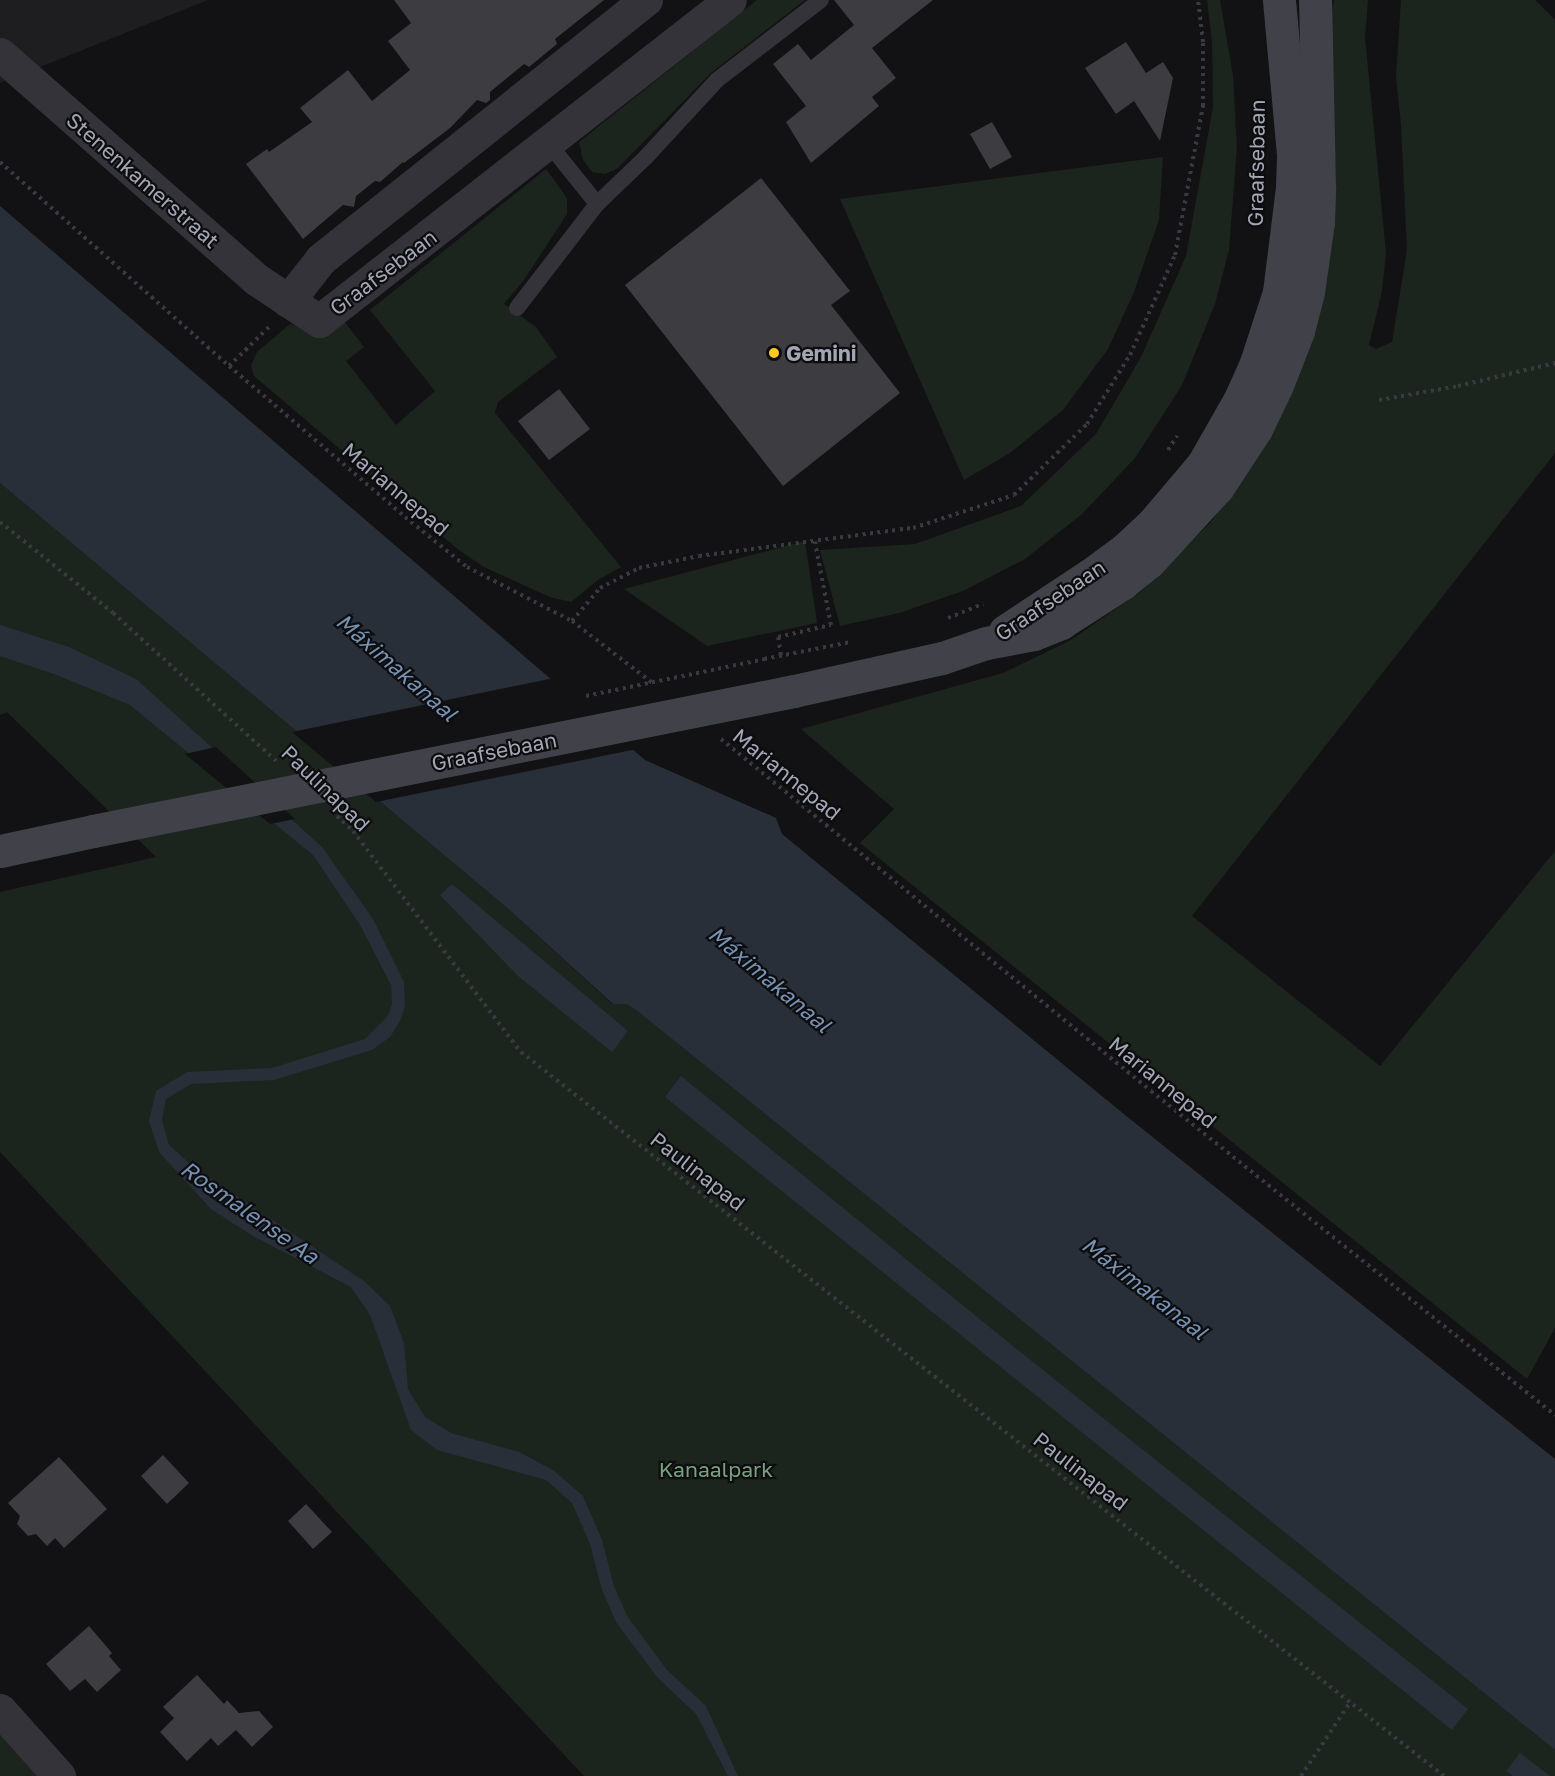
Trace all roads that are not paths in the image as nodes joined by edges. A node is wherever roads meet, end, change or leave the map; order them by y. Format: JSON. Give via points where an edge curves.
{"nodes":[{"id":1,"x":646,"y":0,"type":"edge"},
{"id":2,"x":730,"y":0,"type":"edge"},
{"id":3,"x":821,"y":0,"type":"edge"},
{"id":4,"x":1279,"y":0,"type":"edge"},
{"id":5,"x":1315,"y":0,"type":"edge"},
{"id":6,"x":0,"y":54,"type":"edge"},
{"id":7,"x":549,"y":144,"type":"junction"},
{"id":8,"x":597,"y":204,"type":"junction"},
{"id":9,"x":288,"y":301,"type":"junction"},
{"id":10,"x":517,"y":308,"type":"dead end"},
{"id":11,"x":986,"y":643,"type":"junction"},
{"id":12,"x":0,"y":851,"type":"edge"},
{"id":13,"x":0,"y":1710,"type":"edge"},
{"id":14,"x":59,"y":1776,"type":"edge"}],
"edges":[{"from":1,"to":9,"type":"street","name":"Graafsebaan","via":[[321,259]]},
{"from":2,"to":7,"type":"street","name":"Graafsebaan"},
{"from":3,"to":8,"type":"lane","via":[[717,80]]},
{"from":4,"to":11,"type":"main road","name":"Graafsebaan","via":[[1293,154],[1289,224],[1280,292],[1240,399],[1203,464],[1153,523],[1090,575]]},
{"from":5,"to":11,"type":"main road","name":"Graafsebaan","via":[[1319,187],[1314,253],[1298,331],[1256,429],[1196,513],[1123,583],[1061,623],[1034,634]]},
{"from":6,"to":9,"type":"street","name":"Stenenkamerstraat","via":[[256,279]]},
{"from":7,"to":8,"type":"lane"},
{"from":7,"to":9,"type":"street","name":"Graafsebaan","via":[[319,321]]},
{"from":8,"to":10,"type":"lane"},
{"from":11,"to":12,"type":"main road","name":"Graafsebaan","bridge":true,"via":[[942,658],[794,691]]},
{"from":13,"to":14,"type":"street"}]}
